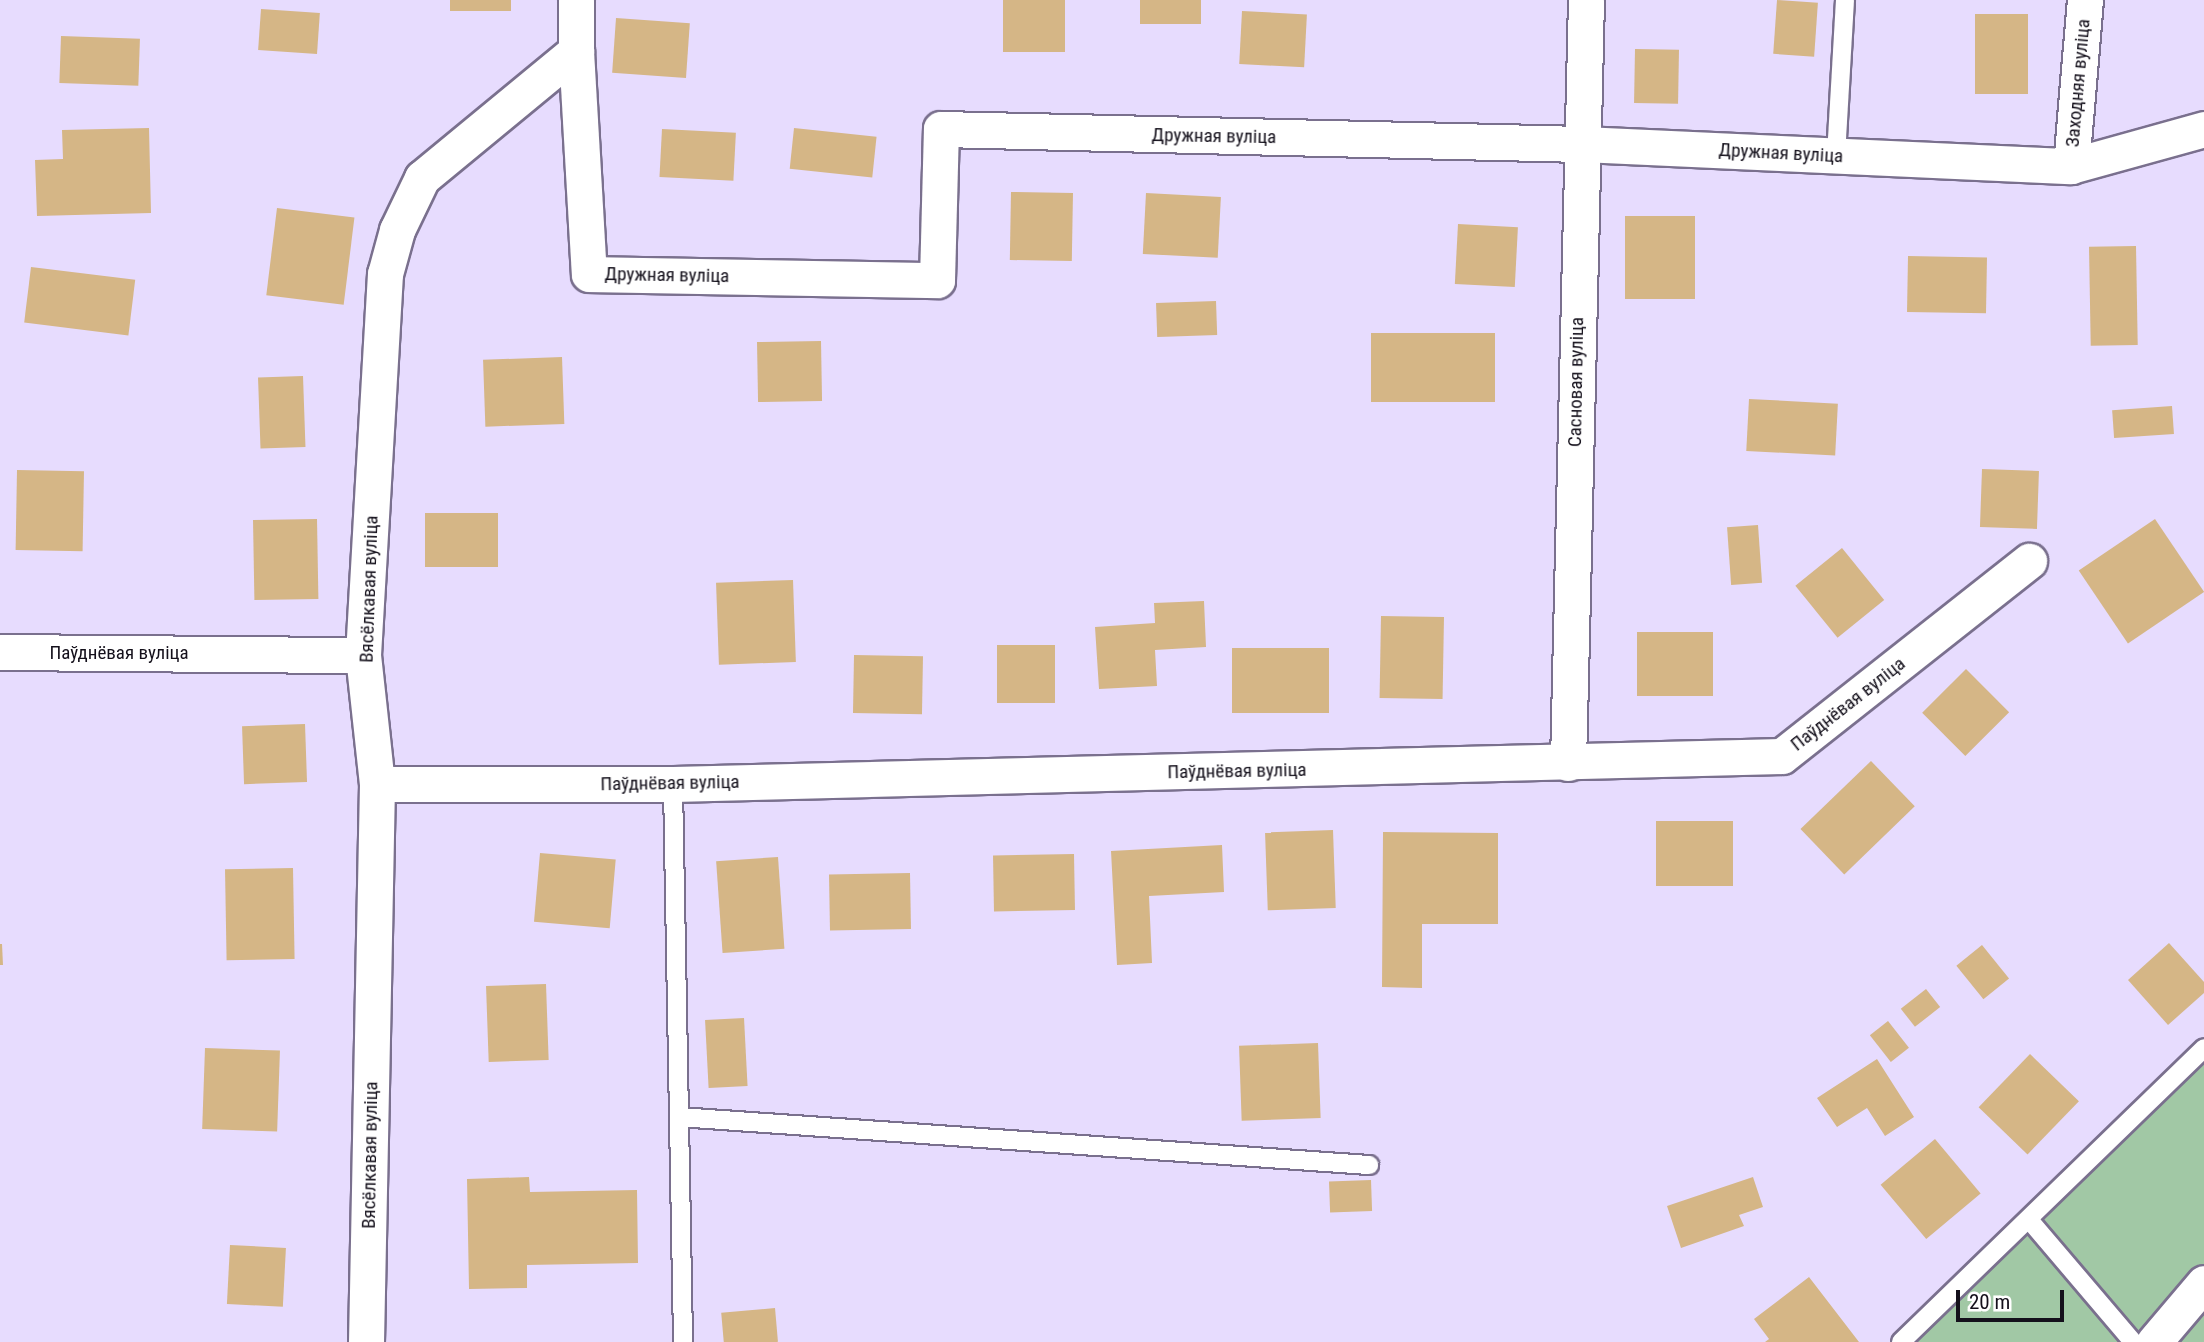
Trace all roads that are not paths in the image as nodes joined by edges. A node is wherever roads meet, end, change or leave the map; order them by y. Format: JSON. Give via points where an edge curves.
{"nodes":[{"id":1,"x":576,"y":0,"type":"edge"},
{"id":2,"x":1586,"y":0,"type":"edge"},
{"id":3,"x":1845,"y":0,"type":"edge"},
{"id":4,"x":2085,"y":0,"type":"edge"},
{"id":5,"x":576,"y":51,"type":"junction"},
{"id":6,"x":2204,"y":129,"type":"edge"},
{"id":7,"x":1582,"y":144,"type":"junction"},
{"id":8,"x":1836,"y":156,"type":"junction"},
{"id":9,"x":2071,"y":166,"type":"junction"},
{"id":10,"x":2029,"y":561,"type":"dead end"},
{"id":11,"x":0,"y":652,"type":"edge"},
{"id":12,"x":363,"y":654,"type":"junction"},
{"id":13,"x":1568,"y":763,"type":"junction"},
{"id":14,"x":377,"y":784,"type":"junction"},
{"id":15,"x":673,"y":784,"type":"junction"},
{"id":16,"x":2204,"y":1048,"type":"edge"},
{"id":17,"x":679,"y":1117,"type":"junction"},
{"id":18,"x":1369,"y":1165,"type":"dead end"},
{"id":19,"x":2031,"y":1222,"type":"junction"},
{"id":20,"x":2204,"y":1283,"type":"edge"},
{"id":21,"x":366,"y":1342,"type":"edge"},
{"id":22,"x":683,"y":1342,"type":"edge"},
{"id":23,"x":1901,"y":1342,"type":"edge"},
{"id":24,"x":2133,"y":1342,"type":"edge"},
{"id":25,"x":2154,"y":1342,"type":"edge"}],
"edges":[{"from":1,"to":5,"type":"street"},
{"from":2,"to":7,"type":"street","name":"Сасновая вуліца"},
{"from":3,"to":8,"type":"lane"},
{"from":4,"to":9,"type":"street","name":"Заходняя вуліца"},
{"from":5,"to":7,"type":"street","name":"Дружная вуліца","via":[[589,274],[937,280],[942,129]]},
{"from":5,"to":12,"type":"street","name":"Вясёлкавая вуліца","via":[[422,178],[397,230],[385,274]]},
{"from":6,"to":9,"type":"street","name":"Дружная вуліца"},
{"from":7,"to":8,"type":"street","name":"Дружная вуліца"},
{"from":7,"to":13,"type":"street","name":"Сасновая вуліца"},
{"from":8,"to":9,"type":"street","name":"Дружная вуліца"},
{"from":10,"to":13,"type":"street","name":"Паўднёвая вуліца","via":[[1782,756]]},
{"from":11,"to":12,"type":"street","name":"Паўднёвая вуліца"},
{"from":12,"to":14,"type":"street","name":"Вясёлкавая вуліца"},
{"from":13,"to":15,"type":"street","name":"Паўднёвая вуліца"},
{"from":14,"to":15,"type":"street","name":"Паўднёвая вуліца"},
{"from":14,"to":21,"type":"street","name":"Вясёлкавая вуліца"},
{"from":15,"to":17,"type":"lane"},
{"from":16,"to":19,"type":"lane","via":[[2143,1100]]},
{"from":17,"to":18,"type":"lane"},
{"from":17,"to":22,"type":"lane"},
{"from":19,"to":23,"type":"lane"},
{"from":19,"to":24,"type":"lane"},
{"from":20,"to":25,"type":"street"}]}
